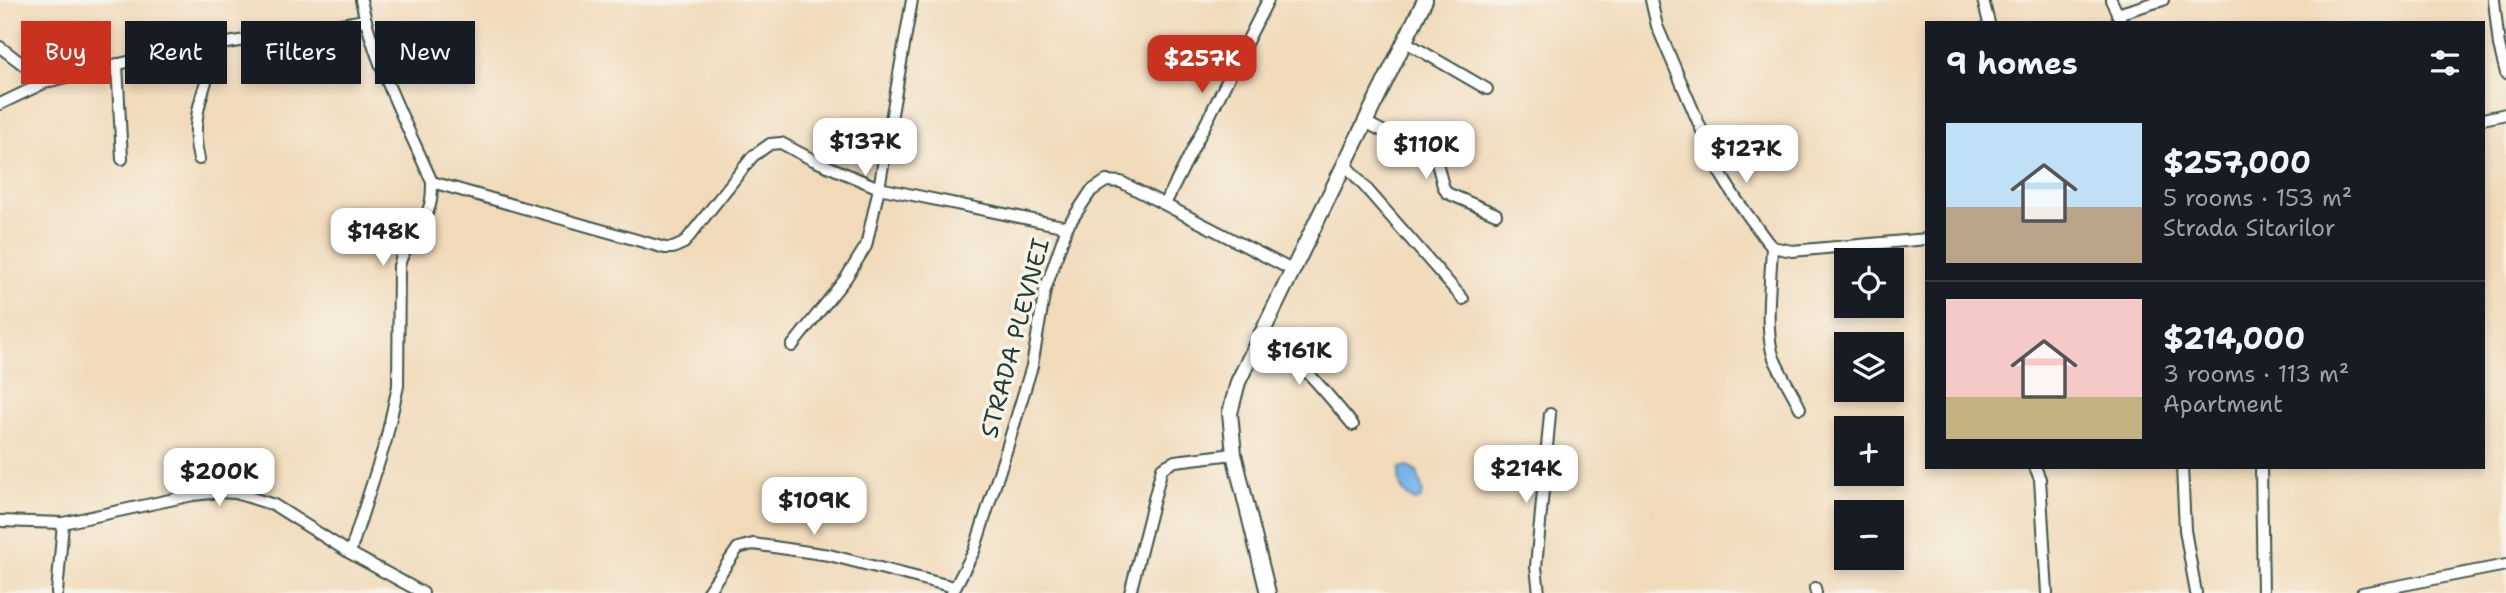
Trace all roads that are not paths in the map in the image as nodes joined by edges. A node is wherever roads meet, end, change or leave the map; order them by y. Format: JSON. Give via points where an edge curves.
{"nodes":[{"id":1,"x":361,"y":0,"type":"edge"},
{"id":2,"x":912,"y":0,"type":"edge"},
{"id":3,"x":1268,"y":0,"type":"edge"},
{"id":4,"x":1424,"y":0,"type":"edge"},
{"id":5,"x":1651,"y":0,"type":"edge"},
{"id":6,"x":1983,"y":0,"type":"edge"},
{"id":7,"x":2111,"y":0,"type":"edge"},
{"id":8,"x":2163,"y":0,"type":"edge"},
{"id":9,"x":2494,"y":0,"type":"edge"},
{"id":10,"x":2120,"y":18,"type":"edge"},
{"id":11,"x":365,"y":20,"type":"junction"},
{"id":12,"x":1988,"y":21,"type":"edge"},
{"id":13,"x":1404,"y":41,"type":"junction"},
{"id":14,"x":227,"y":43,"type":"edge"},
{"id":15,"x":0,"y":47,"type":"edge"},
{"id":16,"x":125,"y":62,"type":"edge"},
{"id":17,"x":21,"y":63,"type":"edge"},
{"id":18,"x":117,"y":64,"type":"junction"},
{"id":19,"x":111,"y":66,"type":"edge"},
{"id":20,"x":2506,"y":72,"type":"edge"},
{"id":21,"x":42,"y":84,"type":"edge"},
{"id":22,"x":205,"y":84,"type":"edge"},
{"id":23,"x":1487,"y":89,"type":"dead end"},
{"id":24,"x":0,"y":104,"type":"edge"},
{"id":25,"x":2506,"y":114,"type":"edge"},
{"id":26,"x":2485,"y":119,"type":"edge"},
{"id":27,"x":1365,"y":122,"type":"junction"},
{"id":28,"x":122,"y":159,"type":"dead end"},
{"id":29,"x":199,"y":159,"type":"dead end"},
{"id":30,"x":1344,"y":163,"type":"junction"},
{"id":31,"x":432,"y":182,"type":"junction"},
{"id":32,"x":879,"y":188,"type":"junction"},
{"id":33,"x":1165,"y":204,"type":"junction"},
{"id":34,"x":1496,"y":214,"type":"dead end"},
{"id":35,"x":1067,"y":227,"type":"junction"},
{"id":36,"x":1925,"y":239,"type":"edge"},
{"id":37,"x":1772,"y":247,"type":"junction"},
{"id":38,"x":1292,"y":270,"type":"junction"},
{"id":39,"x":1464,"y":299,"type":"dead end"},
{"id":40,"x":1263,"y":331,"type":"junction"},
{"id":41,"x":792,"y":346,"type":"dead end"},
{"id":42,"x":1800,"y":408,"type":"dead end"},
{"id":43,"x":1550,"y":414,"type":"dead end"},
{"id":44,"x":1353,"y":425,"type":"dead end"},
{"id":45,"x":1234,"y":454,"type":"junction"},
{"id":46,"x":2036,"y":469,"type":"edge"},
{"id":47,"x":2182,"y":469,"type":"edge"},
{"id":48,"x":2261,"y":469,"type":"edge"},
{"id":49,"x":0,"y":521,"type":"edge"},
{"id":50,"x":63,"y":523,"type":"junction"},
{"id":51,"x":350,"y":553,"type":"junction"},
{"id":52,"x":2506,"y":565,"type":"edge"},
{"id":53,"x":953,"y":590,"type":"edge"},
{"id":54,"x":57,"y":593,"type":"edge"},
{"id":55,"x":423,"y":593,"type":"edge"},
{"id":56,"x":707,"y":593,"type":"edge"},
{"id":57,"x":1130,"y":593,"type":"edge"},
{"id":58,"x":1268,"y":593,"type":"edge"},
{"id":59,"x":1539,"y":593,"type":"edge"},
{"id":60,"x":2047,"y":593,"type":"edge"},
{"id":61,"x":2196,"y":593,"type":"edge"},
{"id":62,"x":2263,"y":593,"type":"edge"},
{"id":63,"x":2362,"y":593,"type":"edge"}],
"edges":[{"from":1,"to":11,"type":"street"},
{"from":2,"to":32,"type":"street"},
{"from":3,"to":33,"type":"street"},
{"from":4,"to":13,"type":"main road"},
{"from":5,"to":37,"type":"street","via":[[1672,64],[1720,173]]},
{"from":6,"to":12,"type":"street"},
{"from":7,"to":10,"type":"street"},
{"from":8,"to":10,"type":"street"},
{"from":9,"to":20,"type":"street"},
{"from":11,"to":14,"type":"street"},
{"from":11,"to":31,"type":"street"},
{"from":13,"to":23,"type":"street"},
{"from":13,"to":27,"type":"main road"},
{"from":15,"to":17,"type":"street"},
{"from":16,"to":18,"type":"street"},
{"from":18,"to":19,"type":"street"},
{"from":18,"to":28,"type":"street"},
{"from":21,"to":24,"type":"street"},
{"from":22,"to":29,"type":"street","via":[[195,117]]},
{"from":25,"to":26,"type":"street"},
{"from":27,"to":30,"type":"main road"},
{"from":27,"to":34,"type":"street","via":[[1436,159],[1447,193]]},
{"from":30,"to":38,"type":"main road"},
{"from":30,"to":39,"type":"street"},
{"from":31,"to":32,"type":"street","via":[[665,248],[684,243],[753,156],[770,144],[781,143]]},
{"from":31,"to":51,"type":"street","via":[[431,203],[399,265],[398,386]]},
{"from":32,"to":35,"type":"street"},
{"from":32,"to":41,"type":"street","via":[[866,246]]},
{"from":33,"to":35,"type":"street","name":"STRADA PLEVNEI","via":[[1121,182],[1106,181],[1084,198]]},
{"from":33,"to":38,"type":"street","name":"STRADA PLEVNEI"},
{"from":35,"to":53,"type":"street","name":"STRADA PLEVNEI","via":[[1045,290],[1032,366],[1007,448],[974,551]]},
{"from":36,"to":37,"type":"street","via":[[1792,251]]},
{"from":37,"to":42,"type":"street","via":[[1772,351]]},
{"from":38,"to":40,"type":"main road"},
{"from":40,"to":44,"type":"street","via":[[1324,388]]},
{"from":40,"to":45,"type":"main road","via":[[1238,382],[1230,413]]},
{"from":43,"to":59,"type":"street","via":[[1536,568]]},
{"from":45,"to":57,"type":"street","via":[[1175,461],[1162,468]]},
{"from":45,"to":58,"type":"main road"},
{"from":46,"to":60,"type":"street"},
{"from":47,"to":61,"type":"street"},
{"from":48,"to":62,"type":"street"},
{"from":49,"to":50,"type":"street"},
{"from":50,"to":51,"type":"street","via":[[193,495],[236,493],[274,505]]},
{"from":50,"to":54,"type":"street"},
{"from":51,"to":55,"type":"street"},
{"from":52,"to":63,"type":"street"},
{"from":53,"to":56,"type":"street","via":[[830,555],[753,544],[738,548]]}]}
